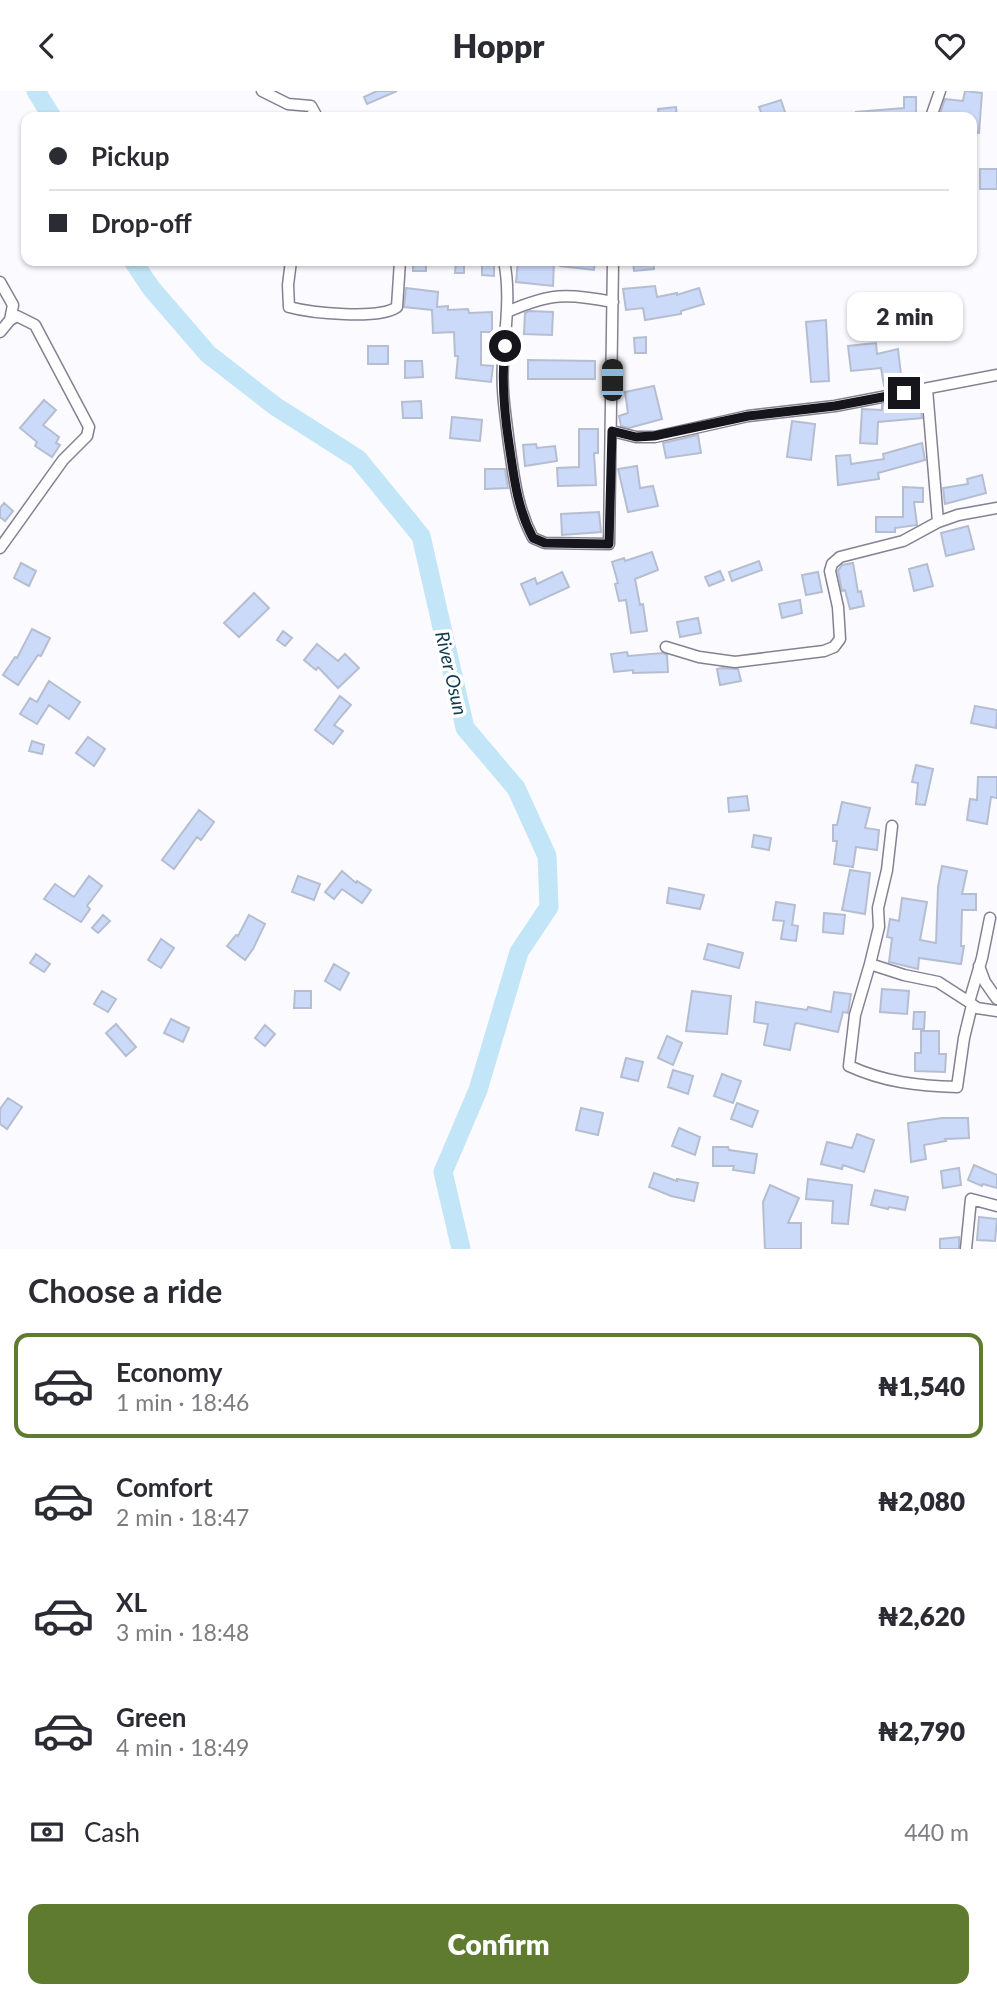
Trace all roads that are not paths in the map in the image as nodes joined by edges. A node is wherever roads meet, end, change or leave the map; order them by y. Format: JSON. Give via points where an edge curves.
{"nodes":[{"id":1,"x":262,"y":91,"type":"edge"},
{"id":2,"x":940,"y":91,"type":"edge"},
{"id":3,"x":314,"y":112,"type":"edge"},
{"id":4,"x":933,"y":112,"type":"edge"},
{"id":5,"x":290,"y":266,"type":"edge"},
{"id":6,"x":400,"y":266,"type":"edge"},
{"id":7,"x":505,"y":266,"type":"edge"},
{"id":8,"x":613,"y":266,"type":"edge"},
{"id":9,"x":0,"y":282,"type":"edge"},
{"id":10,"x":613,"y":302,"type":"junction"},
{"id":11,"x":507,"y":312,"type":"junction"},
{"id":12,"x":10,"y":320,"type":"junction"},
{"id":13,"x":0,"y":332,"type":"edge"},
{"id":14,"x":997,"y":375,"type":"edge"},
{"id":15,"x":928,"y":389,"type":"junction"},
{"id":16,"x":612,"y":431,"type":"junction"},
{"id":17,"x":997,"y":508,"type":"edge"},
{"id":18,"x":938,"y":522,"type":"junction"},
{"id":19,"x":0,"y":548,"type":"edge"},
{"id":20,"x":666,"y":647,"type":"dead end"},
{"id":21,"x":892,"y":826,"type":"dead end"},
{"id":22,"x":990,"y":918,"type":"dead end"},
{"id":23,"x":870,"y":964,"type":"junction"},
{"id":24,"x":979,"y":966,"type":"junction"},
{"id":25,"x":997,"y":999,"type":"edge"},
{"id":26,"x":971,"y":1004,"type":"junction"},
{"id":27,"x":997,"y":1011,"type":"edge"},
{"id":28,"x":997,"y":1206,"type":"edge"},
{"id":29,"x":965,"y":1249,"type":"edge"}],
"edges":[{"from":1,"to":3,"type":"street","via":[[288,104],[311,106]]},
{"from":2,"to":4,"type":"street"},
{"from":5,"to":6,"type":"street","via":[[289,307],[332,314],[392,311],[397,307]]},
{"from":7,"to":11,"type":"street"},
{"from":8,"to":10,"type":"street"},
{"from":9,"to":12,"type":"street","via":[[13,305]]},
{"from":10,"to":11,"type":"street","via":[[576,295],[536,299]]},
{"from":10,"to":16,"type":"street"},
{"from":11,"to":16,"type":"street","via":[[502,367],[505,419],[521,517],[533,538],[545,543],[609,544]]},
{"from":12,"to":13,"type":"street"},
{"from":12,"to":19,"type":"street","via":[[17,316],[35,325],[89,427],[87,436],[63,460]]},
{"from":14,"to":15,"type":"street"},
{"from":15,"to":16,"type":"street","via":[[748,416],[654,436]]},
{"from":15,"to":18,"type":"street"},
{"from":17,"to":18,"type":"street"},
{"from":18,"to":20,"type":"street","via":[[903,541],[840,557],[832,564],[840,639],[834,647],[736,662]]},
{"from":21,"to":23,"type":"street"},
{"from":22,"to":24,"type":"street"},
{"from":23,"to":26,"type":"street","via":[[938,982]]},
{"from":23,"to":26,"type":"street","via":[[855,1015],[849,1066],[873,1077],[914,1086],[957,1087]]},
{"from":24,"to":25,"type":"street"},
{"from":24,"to":26,"type":"street"},
{"from":26,"to":27,"type":"street"},
{"from":28,"to":29,"type":"street","via":[[971,1199]]}]}
